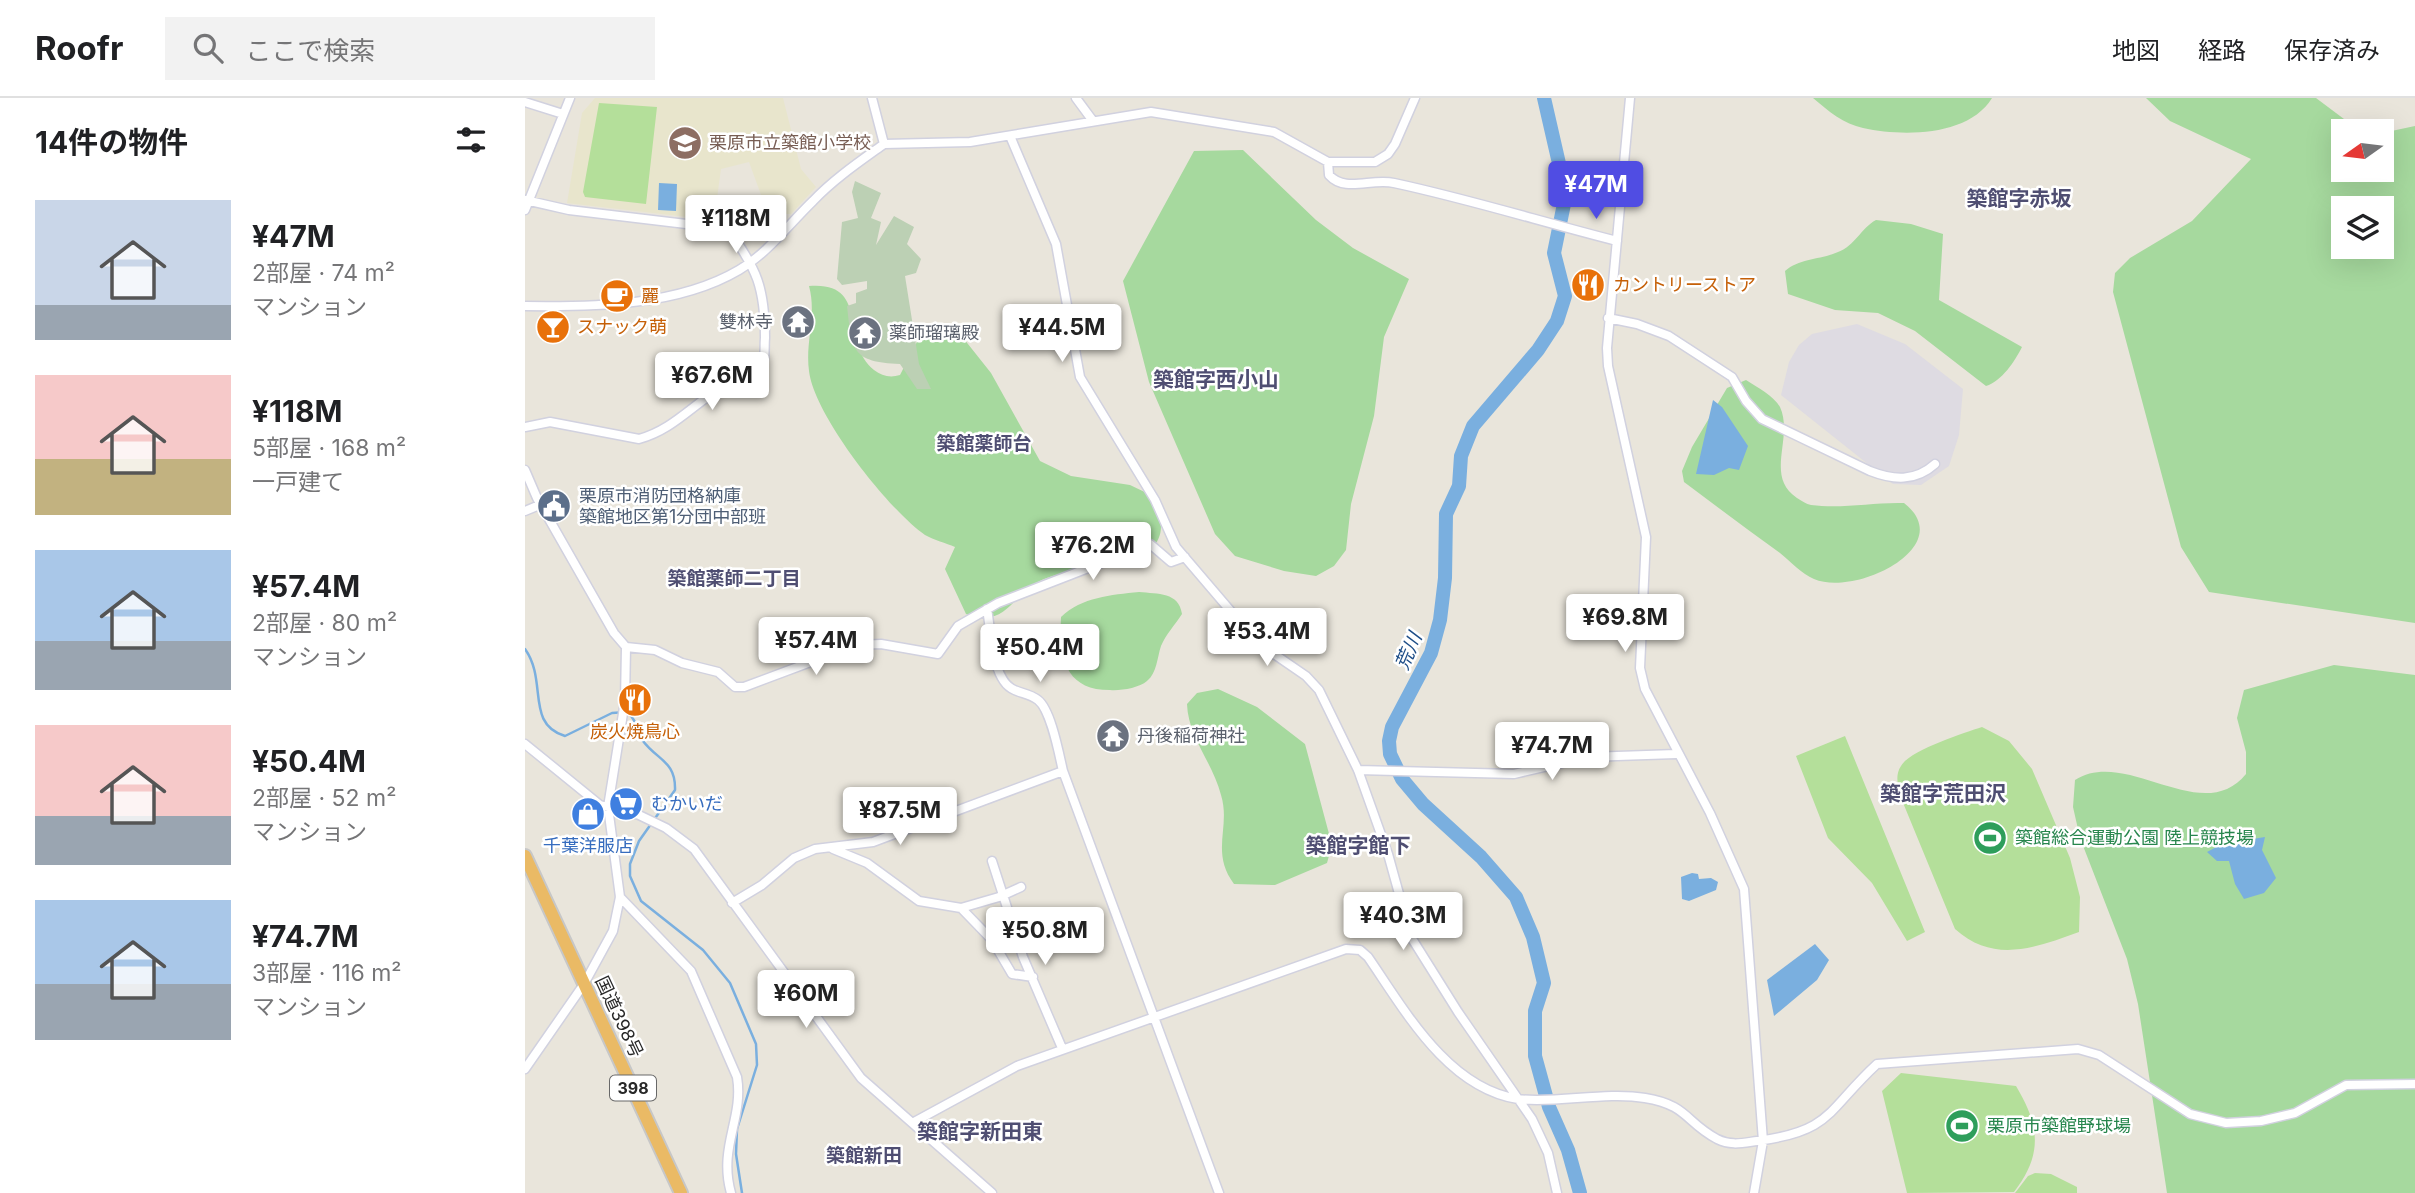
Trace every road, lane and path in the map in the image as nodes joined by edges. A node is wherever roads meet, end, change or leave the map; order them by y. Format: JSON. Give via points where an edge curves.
{"nodes":[{"id":1,"x":569,"y":98,"type":"edge"},
{"id":2,"x":872,"y":98,"type":"edge"},
{"id":3,"x":1076,"y":98,"type":"edge"},
{"id":4,"x":1415,"y":98,"type":"edge"},
{"id":5,"x":1630,"y":98,"type":"edge"},
{"id":6,"x":525,"y":102,"type":"edge"},
{"id":7,"x":563,"y":114,"type":"junction"},
{"id":8,"x":1093,"y":121,"type":"junction"},
{"id":9,"x":1010,"y":136,"type":"junction"},
{"id":10,"x":884,"y":144,"type":"junction"},
{"id":11,"x":1328,"y":162,"type":"junction"},
{"id":12,"x":526,"y":204,"type":"edge"},
{"id":13,"x":1617,"y":241,"type":"junction"},
{"id":14,"x":751,"y":261,"type":"junction"},
{"id":15,"x":525,"y":306,"type":"edge"},
{"id":16,"x":1608,"y":318,"type":"junction"},
{"id":17,"x":525,"y":427,"type":"edge"},
{"id":18,"x":1935,"y":464,"type":"dead end"},
{"id":19,"x":525,"y":470,"type":"edge"},
{"id":20,"x":542,"y":504,"type":"junction"},
{"id":21,"x":525,"y":511,"type":"edge"},
{"id":22,"x":1185,"y":557,"type":"junction"},
{"id":23,"x":988,"y":609,"type":"junction"},
{"id":24,"x":626,"y":647,"type":"junction"},
{"id":25,"x":525,"y":744,"type":"edge"},
{"id":26,"x":1677,"y":754,"type":"junction"},
{"id":27,"x":1358,"y":770,"type":"junction"},
{"id":28,"x":1063,"y":771,"type":"junction"},
{"id":29,"x":608,"y":807,"type":"junction"},
{"id":30,"x":830,"y":848,"type":"junction"},
{"id":31,"x":525,"y":856,"type":"edge"},
{"id":32,"x":992,"y":861,"type":"dead end"},
{"id":33,"x":1021,"y":887,"type":"dead end"},
{"id":34,"x":1003,"y":895,"type":"junction"},
{"id":35,"x":620,"y":897,"type":"junction"},
{"id":36,"x":732,"y":903,"type":"junction"},
{"id":37,"x":961,"y":908,"type":"junction"},
{"id":38,"x":1033,"y":977,"type":"junction"},
{"id":39,"x":584,"y":984,"type":"junction"},
{"id":40,"x":1155,"y":1015,"type":"junction"},
{"id":41,"x":1062,"y":1048,"type":"junction"},
{"id":42,"x":525,"y":1069,"type":"edge"},
{"id":43,"x":2415,"y":1084,"type":"edge"},
{"id":44,"x":1518,"y":1099,"type":"junction"},
{"id":45,"x":914,"y":1122,"type":"junction"},
{"id":46,"x":1763,"y":1141,"type":"junction"},
{"id":47,"x":681,"y":1193,"type":"edge"},
{"id":48,"x":731,"y":1193,"type":"edge"},
{"id":49,"x":992,"y":1193,"type":"edge"},
{"id":50,"x":1219,"y":1193,"type":"edge"},
{"id":51,"x":1557,"y":1193,"type":"edge"},
{"id":52,"x":1754,"y":1193,"type":"edge"}],
"edges":[{"from":1,"to":7,"type":"street"},
{"from":2,"to":10,"type":"street"},
{"from":3,"to":8,"type":"street"},
{"from":4,"to":11,"type":"street","via":[[1388,154],[1375,162]]},
{"from":5,"to":13,"type":"street"},
{"from":6,"to":7,"type":"street"},
{"from":7,"to":12,"type":"street"},
{"from":8,"to":9,"type":"street"},
{"from":8,"to":11,"type":"street","via":[[1151,112],[1274,132]]},
{"from":9,"to":10,"type":"street"},
{"from":9,"to":22,"type":"street","via":[[1056,244],[1080,377],[1155,500],[1175,547]]},
{"from":10,"to":14,"type":"street","via":[[844,173]]},
{"from":11,"to":13,"type":"street","via":[[1329,174],[1347,186],[1366,180],[1387,181]]},
{"from":12,"to":14,"type":"street","via":[[720,226],[728,229]]},
{"from":13,"to":16,"type":"street"},
{"from":14,"to":15,"type":"street","via":[[691,290],[663,296],[589,306]]},
{"from":14,"to":17,"type":"street","via":[[764,298],[761,371],[712,394],[671,426],[639,439],[551,422]]},
{"from":16,"to":18,"type":"street","via":[[1669,336],[1733,377],[1762,419],[1870,471],[1911,477]]},
{"from":16,"to":26,"type":"street","via":[[1608,366],[1646,537],[1640,668],[1645,689]]},
{"from":19,"to":20,"type":"street"},
{"from":20,"to":21,"type":"street"},
{"from":20,"to":24,"type":"street"},
{"from":22,"to":23,"type":"street","via":[[1171,562],[1150,544]]},
{"from":22,"to":27,"type":"street","via":[[1258,643],[1319,690]]},
{"from":23,"to":24,"type":"street","via":[[958,626],[938,654],[881,644],[856,645],[744,687],[655,650]]},
{"from":23,"to":28,"type":"street","via":[[1003,680],[1014,692],[1045,706]]},
{"from":24,"to":29,"type":"street","via":[[624,707]]},
{"from":25,"to":29,"type":"street"},
{"from":26,"to":27,"type":"street","via":[[1588,757],[1514,774]]},
{"from":26,"to":46,"type":"street","via":[[1744,889]]},
{"from":27,"to":44,"type":"street","via":[[1412,937]]},
{"from":28,"to":30,"type":"street","via":[[873,842]]},
{"from":28,"to":40,"type":"street"},
{"from":29,"to":35,"type":"street"},
{"from":29,"to":36,"type":"street","via":[[658,824],[694,849]]},
{"from":30,"to":36,"type":"street","via":[[794,858]]},
{"from":30,"to":37,"type":"street","via":[[867,863],[919,901]]},
{"from":31,"to":39,"type":"highway","name":"国道398号","number":"398"},
{"from":32,"to":34,"type":"street"},
{"from":33,"to":34,"type":"street"},
{"from":34,"to":37,"type":"street"},
{"from":34,"to":38,"type":"street"},
{"from":35,"to":39,"type":"street","via":[[613,931]]},
{"from":35,"to":48,"type":"street","via":[[691,971],[737,1077],[740,1092],[726,1164]]},
{"from":36,"to":45,"type":"street","via":[[861,1078]]},
{"from":37,"to":38,"type":"street","via":[[992,940],[1012,974]]},
{"from":38,"to":41,"type":"street"},
{"from":39,"to":42,"type":"street"},
{"from":39,"to":47,"type":"highway","name":"国道398号","number":"398"},
{"from":40,"to":41,"type":"street"},
{"from":40,"to":44,"type":"street","via":[[1346,949],[1360,950],[1443,1059],[1473,1080]]},
{"from":40,"to":50,"type":"street"},
{"from":41,"to":45,"type":"street","via":[[992,1077]]},
{"from":43,"to":46,"type":"street","via":[[2346,1085],[2295,1113],[2226,1123],[2190,1114],[2099,1055],[2078,1049],[1877,1064],[1818,1125]]},
{"from":44,"to":46,"type":"street","via":[[1641,1097],[1672,1103],[1714,1138],[1731,1145]]},
{"from":44,"to":51,"type":"street","via":[[1542,1136]]},
{"from":45,"to":49,"type":"street"},
{"from":46,"to":52,"type":"street"}]}
